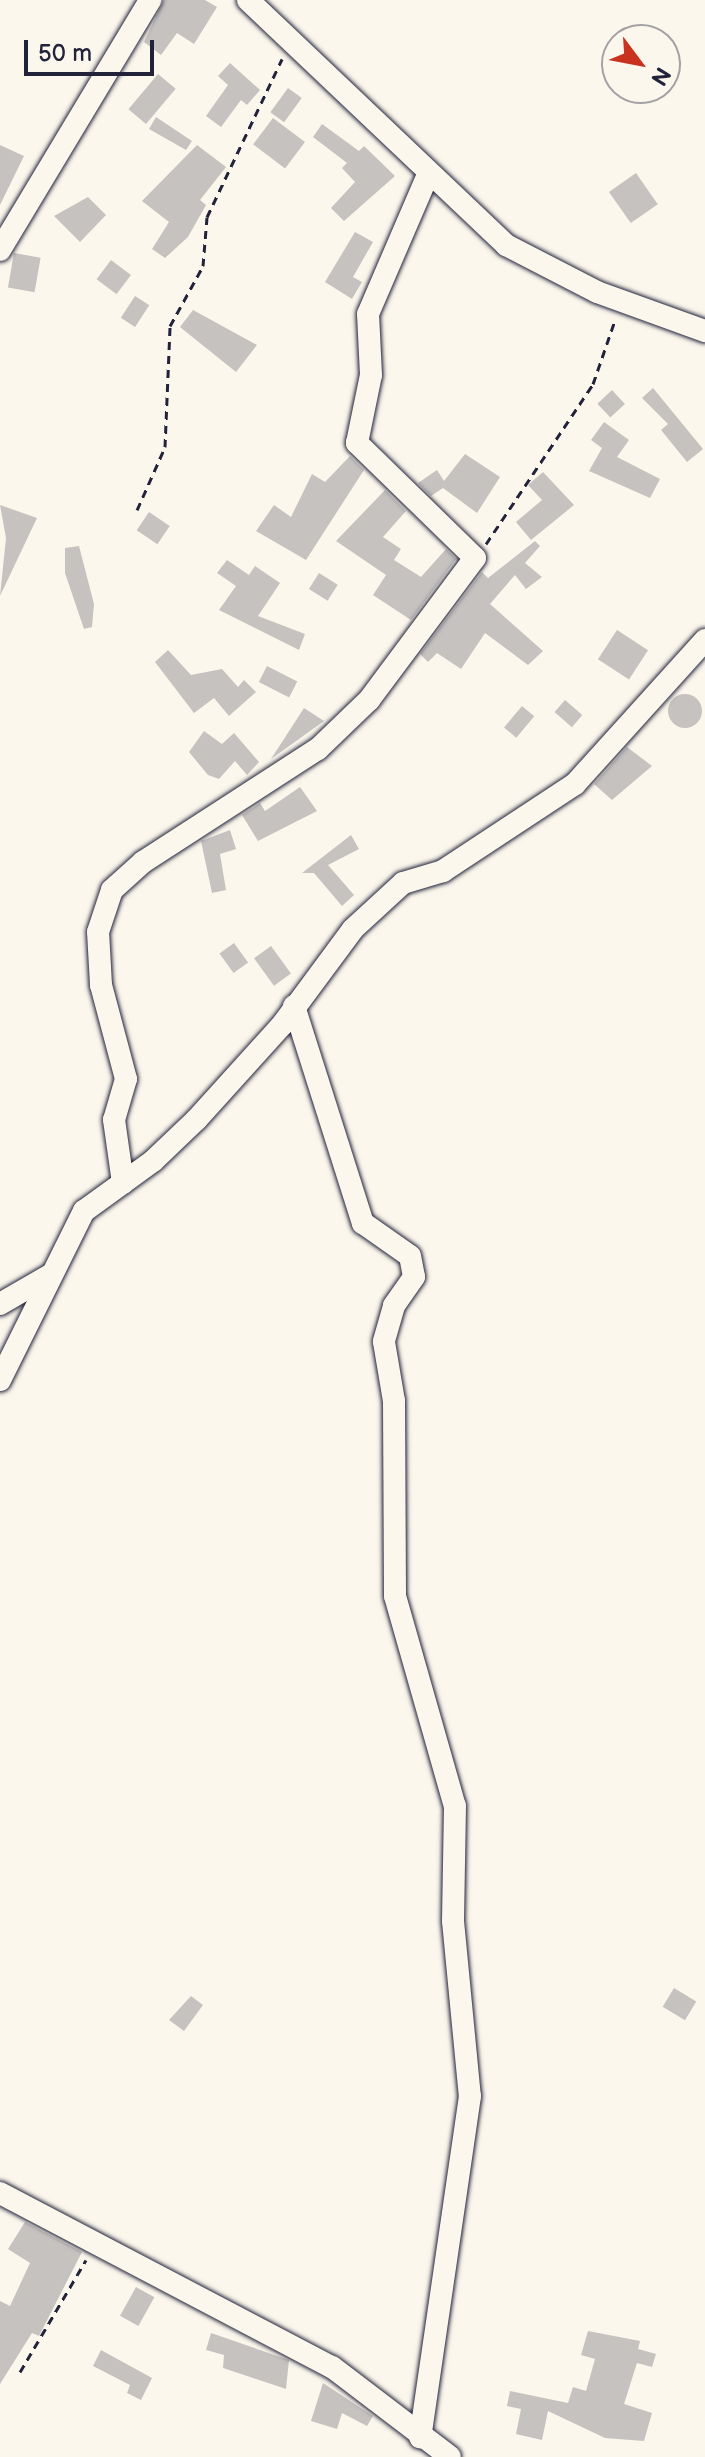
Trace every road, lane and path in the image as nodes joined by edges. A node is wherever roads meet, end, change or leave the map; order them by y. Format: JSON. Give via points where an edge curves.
{"nodes":[{"id":1,"x":150,"y":0,"type":"edge"},
{"id":2,"x":248,"y":0,"type":"edge"},
{"id":3,"x":290,"y":41,"type":"junction"},
{"id":4,"x":427,"y":177,"type":"junction"},
{"id":5,"x":0,"y":250,"type":"edge"},
{"id":6,"x":620,"y":301,"type":"junction"},
{"id":7,"x":705,"y":331,"type":"edge"},
{"id":8,"x":137,"y":510,"type":"dead end"},
{"id":9,"x":475,"y":558,"type":"junction"},
{"id":10,"x":705,"y":640,"type":"edge"},
{"id":11,"x":294,"y":1006,"type":"junction"},
{"id":12,"x":123,"y":1183,"type":"junction"},
{"id":13,"x":50,"y":1275,"type":"junction"},
{"id":14,"x":0,"y":1304,"type":"edge"},
{"id":15,"x":0,"y":1380,"type":"edge"},
{"id":16,"x":0,"y":2193,"type":"edge"},
{"id":17,"x":94,"y":2247,"type":"junction"},
{"id":18,"x":20,"y":2372,"type":"dead end"},
{"id":19,"x":420,"y":2437,"type":"junction"},
{"id":20,"x":450,"y":2457,"type":"edge"}],
"edges":[{"from":1,"to":5,"type":"street"},
{"from":2,"to":3,"type":"street"},
{"from":3,"to":4,"type":"street"},
{"from":3,"to":8,"type":"path","via":[[207,217],[203,266],[170,326],[165,447]]},
{"from":4,"to":6,"type":"street","via":[[506,245]]},
{"from":4,"to":9,"type":"street","via":[[368,314],[371,375],[357,443]]},
{"from":6,"to":7,"type":"street"},
{"from":6,"to":9,"type":"path","via":[[593,384]]},
{"from":9,"to":12,"type":"street","via":[[369,700],[318,749],[112,890],[98,932],[101,985],[126,1079],[114,1120]]},
{"from":10,"to":11,"type":"street","via":[[575,784],[443,871],[403,883],[353,929]]},
{"from":11,"to":12,"type":"street","via":[[197,1119]]},
{"from":11,"to":19,"type":"street","via":[[363,1223],[410,1256],[414,1277],[394,1306],[384,1342],[394,1401],[395,1596],[455,1806],[453,1921],[470,2096]]},
{"from":12,"to":13,"type":"street","via":[[84,1211]]},
{"from":13,"to":14,"type":"street"},
{"from":13,"to":15,"type":"street"},
{"from":16,"to":17,"type":"street"},
{"from":17,"to":18,"type":"path"},
{"from":17,"to":19,"type":"street","via":[[332,2367]]},
{"from":19,"to":20,"type":"street"}]}
